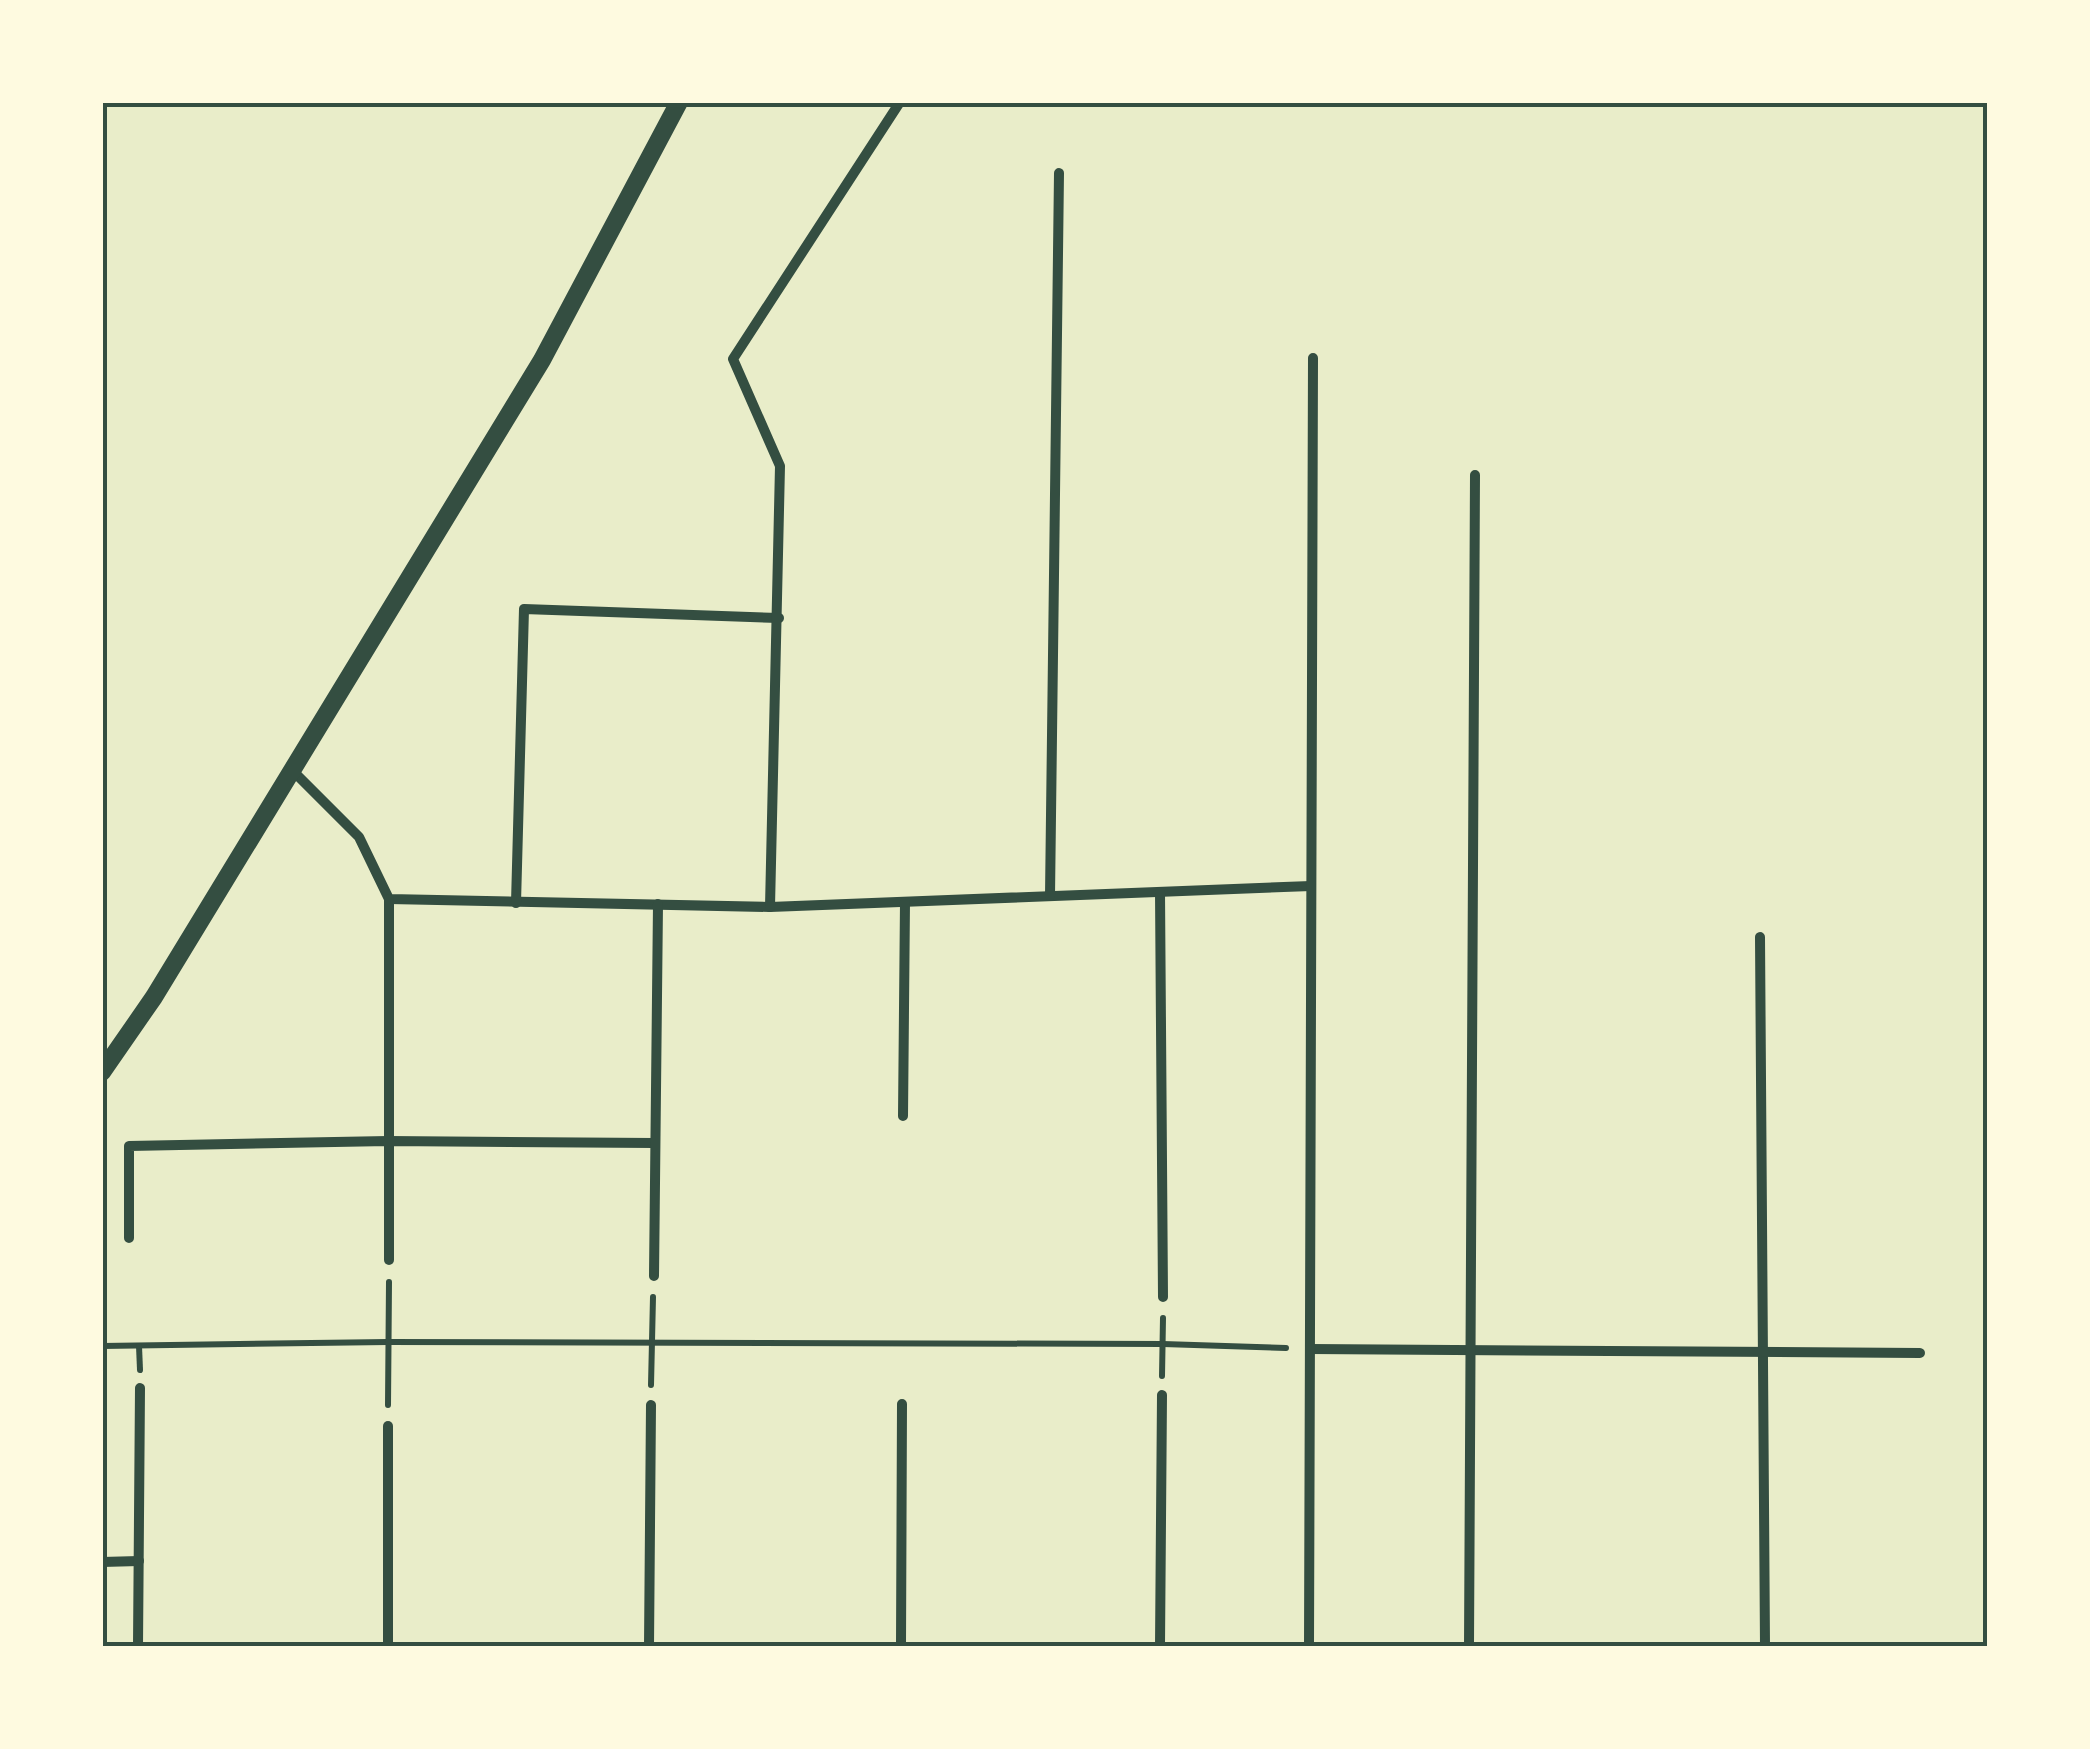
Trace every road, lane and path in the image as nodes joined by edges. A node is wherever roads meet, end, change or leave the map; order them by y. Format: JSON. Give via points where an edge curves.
{"nodes":[{"id":1,"x":679,"y":102,"type":"edge"},
{"id":2,"x":900,"y":102,"type":"edge"},
{"id":3,"x":1059,"y":172,"type":"dead end"},
{"id":4,"x":1314,"y":358,"type":"dead end"},
{"id":5,"x":1475,"y":475,"type":"dead end"},
{"id":6,"x":779,"y":618,"type":"junction"},
{"id":7,"x":292,"y":770,"type":"junction"},
{"id":8,"x":1311,"y":886,"type":"junction"},
{"id":9,"x":1160,"y":892,"type":"junction"},
{"id":10,"x":1050,"y":896,"type":"junction"},
{"id":11,"x":389,"y":899,"type":"junction"},
{"id":12,"x":906,"y":902,"type":"junction"},
{"id":13,"x":516,"y":903,"type":"junction"},
{"id":14,"x":658,"y":904,"type":"junction"},
{"id":15,"x":770,"y":906,"type":"junction"},
{"id":16,"x":1760,"y":938,"type":"dead end"},
{"id":17,"x":102,"y":1072,"type":"edge"},
{"id":18,"x":903,"y":1116,"type":"dead end"},
{"id":19,"x":388,"y":1142,"type":"junction"},
{"id":20,"x":654,"y":1143,"type":"junction"},
{"id":21,"x":129,"y":1238,"type":"dead end"},
{"id":22,"x":389,"y":1260,"type":"joint"},
{"id":23,"x":654,"y":1276,"type":"joint"},
{"id":24,"x":1164,"y":1297,"type":"joint"},
{"id":25,"x":388,"y":1342,"type":"junction"},
{"id":26,"x":1163,"y":1344,"type":"junction"},
{"id":27,"x":651,"y":1345,"type":"junction"},
{"id":28,"x":102,"y":1346,"type":"edge"},
{"id":29,"x":1310,"y":1349,"type":"junction"},
{"id":30,"x":1470,"y":1352,"type":"junction"},
{"id":31,"x":1920,"y":1353,"type":"dead end"},
{"id":32,"x":1763,"y":1354,"type":"junction"},
{"id":33,"x":140,"y":1388,"type":"dead end"},
{"id":34,"x":1162,"y":1395,"type":"joint"},
{"id":35,"x":902,"y":1404,"type":"dead end"},
{"id":36,"x":651,"y":1405,"type":"joint"},
{"id":37,"x":388,"y":1426,"type":"joint"},
{"id":38,"x":139,"y":1561,"type":"junction"},
{"id":39,"x":102,"y":1562,"type":"edge"},
{"id":40,"x":138,"y":1646,"type":"edge"},
{"id":41,"x":388,"y":1646,"type":"edge"},
{"id":42,"x":649,"y":1646,"type":"edge"},
{"id":43,"x":901,"y":1646,"type":"edge"},
{"id":44,"x":1160,"y":1646,"type":"edge"},
{"id":45,"x":1309,"y":1646,"type":"edge"},
{"id":46,"x":1469,"y":1646,"type":"edge"},
{"id":47,"x":1765,"y":1646,"type":"edge"}],
"edges":[{"from":1,"to":7,"type":"street","via":[[542,360]]},
{"from":2,"to":6,"type":"street","via":[[733,359],[780,466]]},
{"from":3,"to":10,"type":"street"},
{"from":4,"to":8,"type":"street"},
{"from":5,"to":30,"type":"street"},
{"from":6,"to":13,"type":"street","via":[[524,609]]},
{"from":6,"to":15,"type":"street"},
{"from":7,"to":11,"type":"street","via":[[359,837]]},
{"from":7,"to":17,"type":"street"},
{"from":8,"to":9,"type":"street"},
{"from":8,"to":29,"type":"street"},
{"from":9,"to":10,"type":"street"},
{"from":9,"to":24,"type":"street"},
{"from":10,"to":12,"type":"street"},
{"from":11,"to":13,"type":"street"},
{"from":11,"to":19,"type":"street"},
{"from":12,"to":15,"type":"street"},
{"from":12,"to":18,"type":"street"},
{"from":13,"to":14,"type":"street"},
{"from":14,"to":15,"type":"street"},
{"from":14,"to":20,"type":"street"},
{"from":16,"to":32,"type":"street"},
{"from":19,"to":20,"type":"street"},
{"from":19,"to":21,"type":"street","via":[[129,1146]]},
{"from":19,"to":22,"type":"street"},
{"from":20,"to":23,"type":"street"},
{"from":22,"to":25,"type":"path"},
{"from":23,"to":27,"type":"path"},
{"from":24,"to":26,"type":"path"},
{"from":25,"to":27,"type":"path"},
{"from":25,"to":28,"type":"path"},
{"from":25,"to":37,"type":"path"},
{"from":26,"to":27,"type":"path"},
{"from":26,"to":29,"type":"path"},
{"from":26,"to":34,"type":"path"},
{"from":27,"to":36,"type":"path"},
{"from":29,"to":30,"type":"street"},
{"from":29,"to":45,"type":"street"},
{"from":30,"to":32,"type":"street"},
{"from":30,"to":46,"type":"street"},
{"from":31,"to":32,"type":"street"},
{"from":32,"to":47,"type":"street"},
{"from":33,"to":38,"type":"street"},
{"from":34,"to":44,"type":"street"},
{"from":35,"to":43,"type":"street"},
{"from":36,"to":42,"type":"street"},
{"from":37,"to":41,"type":"street"},
{"from":38,"to":39,"type":"street"},
{"from":38,"to":40,"type":"street"}]}
